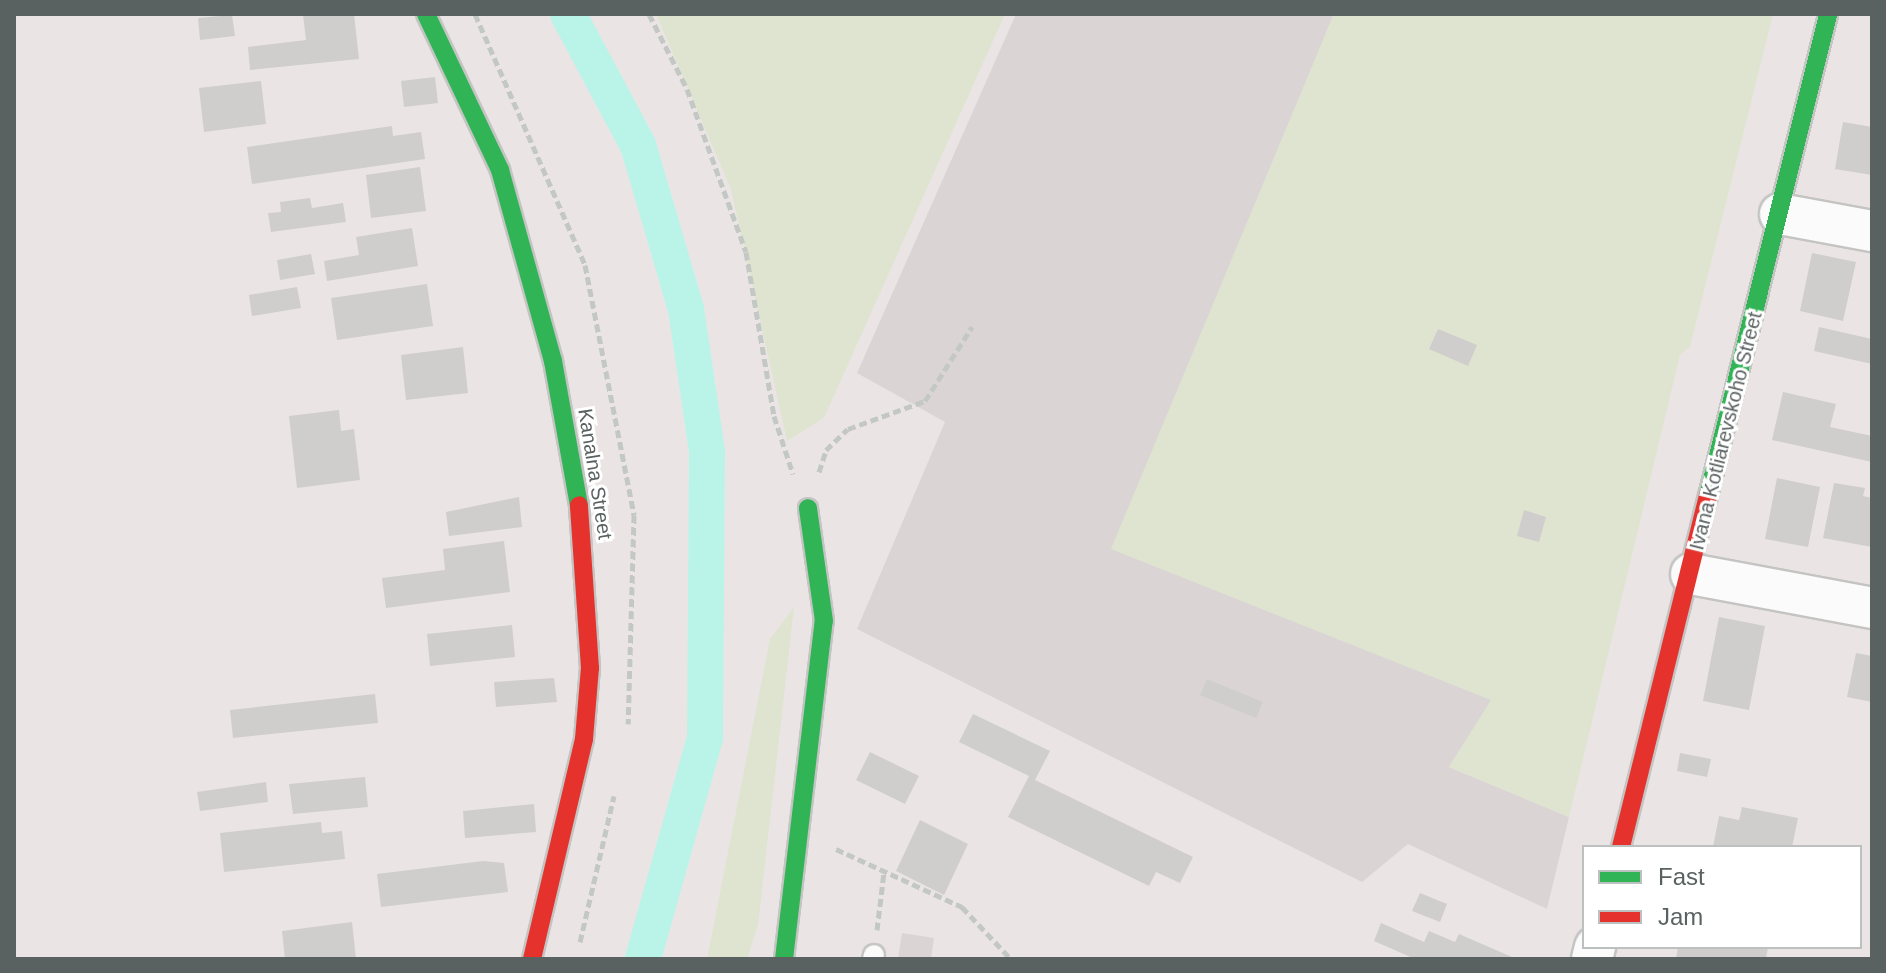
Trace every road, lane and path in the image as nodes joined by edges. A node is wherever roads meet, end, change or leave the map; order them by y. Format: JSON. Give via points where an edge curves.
{"nodes":[{"id":1,"x":426,"y":14,"type":"edge"},
{"id":2,"x":649,"y":14,"type":"edge"},
{"id":3,"x":1828,"y":14,"type":"edge"},
{"id":4,"x":1780,"y":214,"type":"junction"},
{"id":5,"x":1872,"y":231,"type":"edge"},
{"id":6,"x":972,"y":327,"type":"dead end"},
{"id":7,"x":808,"y":508,"type":"junction"},
{"id":8,"x":1691,"y":574,"type":"junction"},
{"id":9,"x":1872,"y":608,"type":"edge"},
{"id":10,"x":804,"y":818,"type":"junction"},
{"id":11,"x":1622,"y":845,"type":"edge"},
{"id":12,"x":884,"y":872,"type":"junction"},
{"id":13,"x":874,"y":957,"type":"edge"},
{"id":14,"x":532,"y":959,"type":"edge"},
{"id":15,"x":784,"y":959,"type":"edge"},
{"id":16,"x":1011,"y":959,"type":"edge"}],
"edges":[{"from":1,"to":14,"type":"street","name":"Kanalna Street","via":[[500,170],[553,361],[583,529],[590,668],[584,739]]},
{"from":2,"to":7,"type":"path","via":[[687,89],[746,252],[774,416]]},
{"from":3,"to":4,"type":"street","name":"Ivana Kotliarevskoho Street"},
{"from":4,"to":5,"type":"street"},
{"from":4,"to":8,"type":"street","name":"Ivana Kotliarevskoho Street"},
{"from":6,"to":7,"type":"path","via":[[925,401],[848,429],[826,450]]},
{"from":7,"to":10,"type":"street","via":[[824,621]]},
{"from":8,"to":9,"type":"street"},
{"from":8,"to":11,"type":"street","name":"Ivana Kotliarevskoho Street"},
{"from":10,"to":12,"type":"path","via":[[839,852]]},
{"from":10,"to":15,"type":"street"},
{"from":12,"to":13,"type":"path"},
{"from":12,"to":16,"type":"path","via":[[962,907]]}]}
